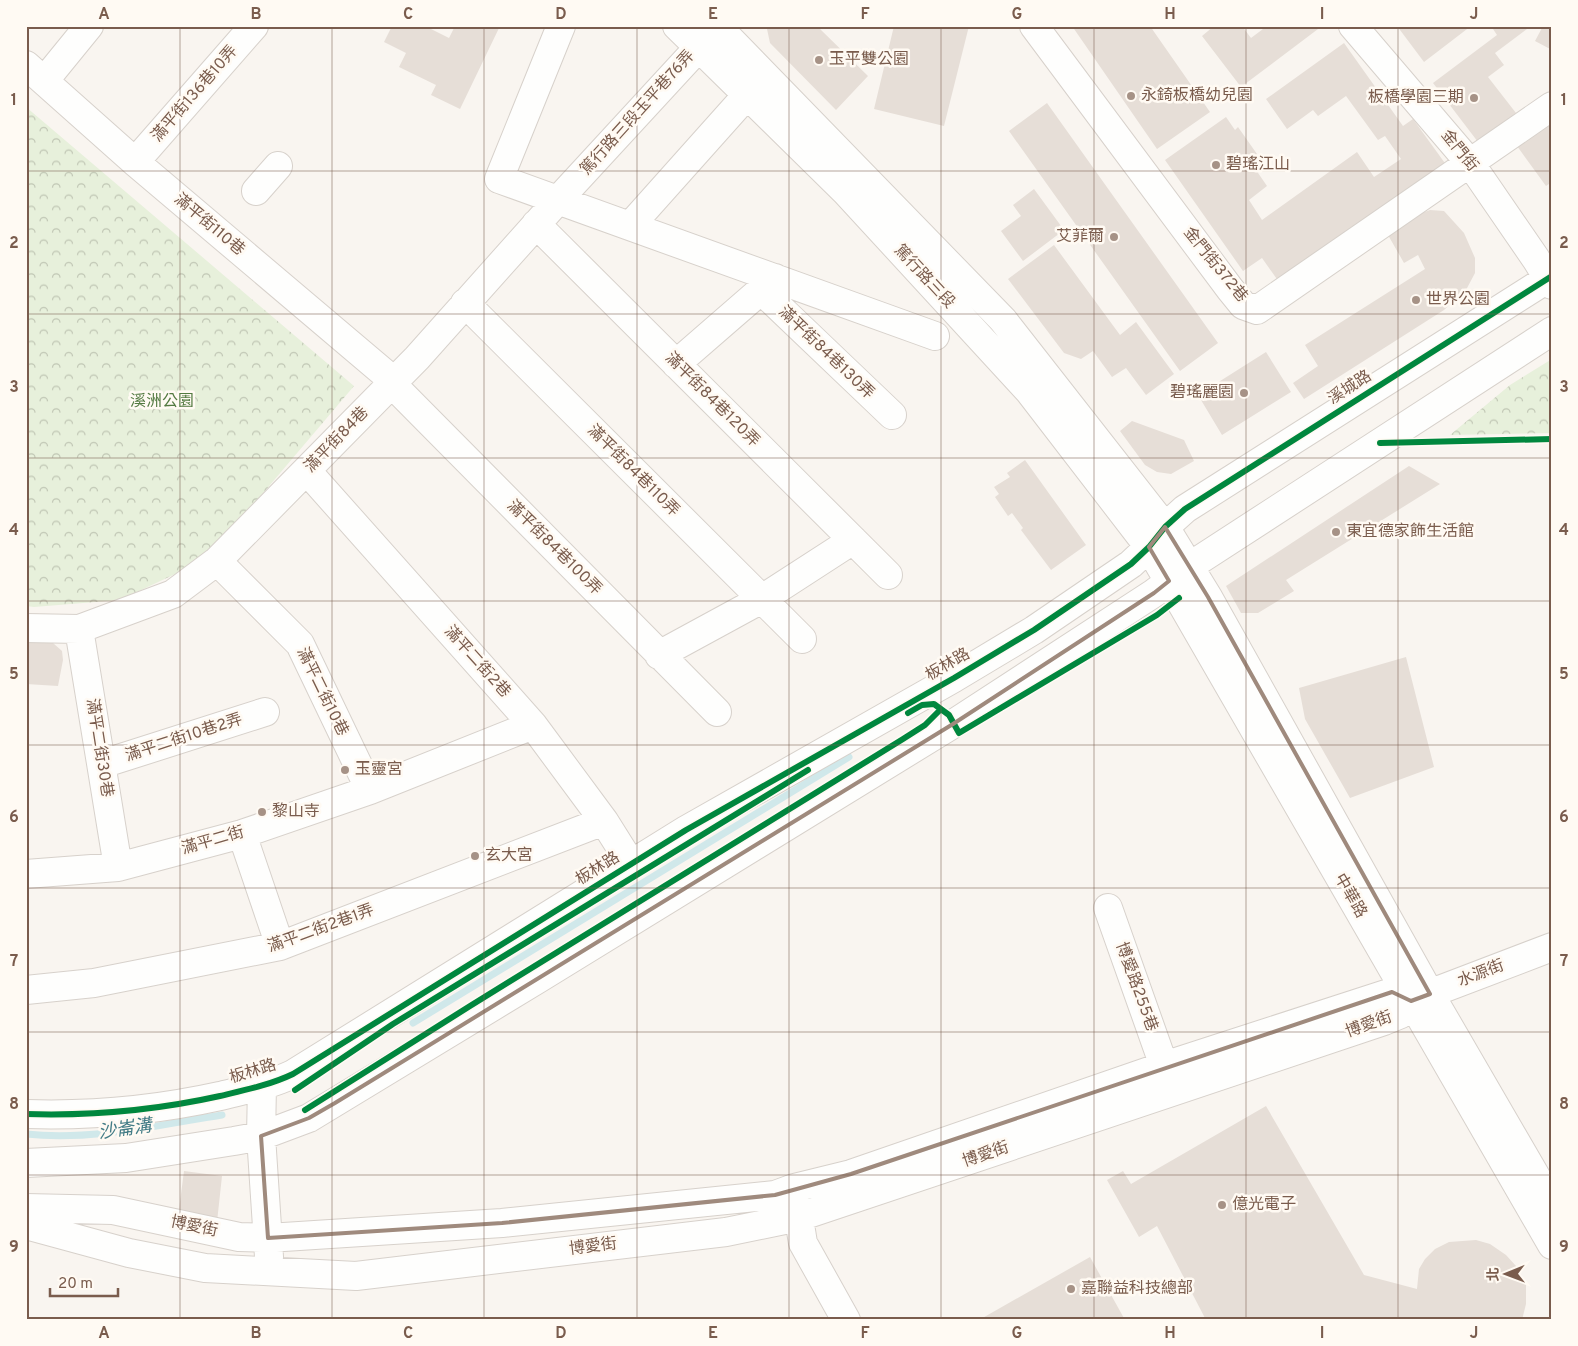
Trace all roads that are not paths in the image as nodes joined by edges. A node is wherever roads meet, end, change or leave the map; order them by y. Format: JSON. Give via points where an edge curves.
{"nodes":[{"id":1,"x":89,"y":26,"type":"edge"},
{"id":2,"x":254,"y":26,"type":"edge"},
{"id":3,"x":561,"y":26,"type":"edge"},
{"id":4,"x":677,"y":26,"type":"edge"},
{"id":5,"x":1034,"y":26,"type":"edge"},
{"id":6,"x":1354,"y":26,"type":"edge"},
{"id":7,"x":718,"y":27,"type":"edge"},
{"id":8,"x":699,"y":46,"type":"junction"},
{"id":9,"x":35,"y":73,"type":"edge"},
{"id":10,"x":747,"y":95,"type":"junction"},
{"id":11,"x":1552,"y":106,"type":"edge"},
{"id":12,"x":135,"y":162,"type":"junction"},
{"id":13,"x":1470,"y":163,"type":"junction"},
{"id":14,"x":278,"y":166,"type":"dead end"},
{"id":15,"x":256,"y":191,"type":"dead end"},
{"id":16,"x":558,"y":200,"type":"junction"},
{"id":17,"x":536,"y":224,"type":"junction"},
{"id":18,"x":630,"y":226,"type":"junction"},
{"id":19,"x":1550,"y":280,"type":"edge"},
{"id":20,"x":768,"y":284,"type":"junction"},
{"id":21,"x":465,"y":303,"type":"junction"},
{"id":22,"x":1552,"y":331,"type":"edge"},
{"id":23,"x":935,"y":336,"type":"dead end"},
{"id":24,"x":676,"y":364,"type":"junction"},
{"id":25,"x":392,"y":384,"type":"junction"},
{"id":26,"x":892,"y":416,"type":"dead end"},
{"id":27,"x":307,"y":471,"type":"junction"},
{"id":28,"x":1157,"y":537,"type":"junction"},
{"id":29,"x":853,"y":540,"type":"junction"},
{"id":30,"x":217,"y":561,"type":"junction"},
{"id":31,"x":1179,"y":573,"type":"junction"},
{"id":32,"x":888,"y":575,"type":"dead end"},
{"id":33,"x":762,"y":599,"type":"junction"},
{"id":34,"x":26,"y":628,"type":"edge"},
{"id":35,"x":79,"y":629,"type":"junction"},
{"id":36,"x":802,"y":639,"type":"dead end"},
{"id":37,"x":660,"y":655,"type":"junction"},
{"id":38,"x":265,"y":712,"type":"dead end"},
{"id":39,"x":717,"y":712,"type":"dead end"},
{"id":40,"x":533,"y":725,"type":"junction"},
{"id":41,"x":102,"y":764,"type":"junction"},
{"id":42,"x":370,"y":790,"type":"junction"},
{"id":43,"x":604,"y":821,"type":"junction"},
{"id":44,"x":242,"y":834,"type":"junction"},
{"id":45,"x":631,"y":864,"type":"junction"},
{"id":46,"x":118,"y":867,"type":"junction"},
{"id":47,"x":26,"y":874,"type":"edge"},
{"id":48,"x":1108,"y":908,"type":"dead end"},
{"id":49,"x":280,"y":946,"type":"junction"},
{"id":50,"x":1552,"y":947,"type":"edge"},
{"id":51,"x":26,"y":990,"type":"edge"},
{"id":52,"x":1421,"y":997,"type":"junction"},
{"id":53,"x":1164,"y":1066,"type":"junction"},
{"id":54,"x":262,"y":1086,"type":"junction"},
{"id":55,"x":26,"y":1114,"type":"edge"},
{"id":56,"x":261,"y":1136,"type":"junction"},
{"id":57,"x":26,"y":1163,"type":"edge"},
{"id":58,"x":794,"y":1188,"type":"junction"},
{"id":59,"x":1552,"y":1204,"type":"edge"},
{"id":60,"x":26,"y":1208,"type":"edge"},
{"id":61,"x":799,"y":1217,"type":"junction"},
{"id":62,"x":26,"y":1225,"type":"edge"},
{"id":63,"x":268,"y":1238,"type":"junction"},
{"id":64,"x":1552,"y":1245,"type":"edge"},
{"id":65,"x":270,"y":1272,"type":"junction"},
{"id":66,"x":846,"y":1320,"type":"edge"}],
"edges":[{"from":1,"to":9,"type":"street"},
{"from":2,"to":12,"type":"street","name":"滿平街136巷10弄"},
{"from":3,"to":16,"type":"street","via":[[499,179]]},
{"from":4,"to":8,"type":"street","name":"篤行路三段"},
{"from":5,"to":13,"type":"street","name":"金門街372巷","via":[[1230,289],[1243,304],[1257,310]]},
{"from":6,"to":13,"type":"street","name":"金門街"},
{"from":7,"to":8,"type":"street","name":"篤行路三段玉平巷76弄"},
{"from":7,"to":28,"type":"street","name":"篤行路三段","via":[[1003,320]]},
{"from":8,"to":10,"type":"street","name":"篤行路三段"},
{"from":8,"to":16,"type":"street","name":"篤行路三段玉平巷76弄"},
{"from":9,"to":12,"type":"street","name":"滿平街110巷"},
{"from":10,"to":18,"type":"street"},
{"from":10,"to":28,"type":"street","name":"篤行路三段","via":[[846,192],[1029,391]]},
{"from":11,"to":13,"type":"street"},
{"from":12,"to":25,"type":"street","name":"滿平街110巷","via":[[383,372]]},
{"from":13,"to":19,"type":"street","name":"金門街"},
{"from":14,"to":15,"type":"street"},
{"from":16,"to":17,"type":"street","name":"滿平街84巷"},
{"from":16,"to":18,"type":"street"},
{"from":17,"to":21,"type":"street","name":"滿平街84巷"},
{"from":17,"to":24,"type":"street","name":"滿平街84巷120弄"},
{"from":18,"to":20,"type":"street"},
{"from":19,"to":28,"type":"street","name":"溪城路","via":[[1185,509]]},
{"from":20,"to":23,"type":"street"},
{"from":20,"to":24,"type":"street"},
{"from":20,"to":26,"type":"street","name":"滿平街84巷130弄"},
{"from":21,"to":25,"type":"street","name":"滿平街84巷"},
{"from":21,"to":33,"type":"street","name":"滿平街84巷110弄"},
{"from":22,"to":31,"type":"street"},
{"from":24,"to":29,"type":"street","name":"滿平街84巷120弄"},
{"from":25,"to":27,"type":"street","name":"滿平街84巷"},
{"from":25,"to":37,"type":"street","name":"滿平街84巷100弄"},
{"from":27,"to":30,"type":"street","name":"滿平街84巷"},
{"from":27,"to":40,"type":"street","name":"滿平二街2巷"},
{"from":28,"to":31,"type":"street","name":"中華路"},
{"from":28,"to":45,"type":"street","name":"板林路","via":[[1131,564],[1034,630]]},
{"from":29,"to":32,"type":"street","name":"滿平街84巷120弄"},
{"from":29,"to":33,"type":"street"},
{"from":30,"to":35,"type":"street","name":"滿平街84巷","via":[[173,594]]},
{"from":30,"to":42,"type":"street","name":"滿平二街10巷","via":[[300,644]]},
{"from":31,"to":52,"type":"street","name":"中華路"},
{"from":31,"to":56,"type":"street","via":[[953,724],[530,985],[309,1118]]},
{"from":33,"to":36,"type":"street","name":"滿平街84巷110弄"},
{"from":33,"to":37,"type":"street"},
{"from":34,"to":35,"type":"street"},
{"from":35,"to":41,"type":"street","name":"滿平二街30巷"},
{"from":37,"to":39,"type":"street","name":"滿平街84巷100弄"},
{"from":38,"to":41,"type":"street","name":"滿平二街10巷2弄"},
{"from":40,"to":42,"type":"street","name":"滿平二街"},
{"from":40,"to":43,"type":"street","name":"滿平二街2巷"},
{"from":41,"to":46,"type":"street","name":"滿平二街30巷"},
{"from":42,"to":44,"type":"street","name":"滿平二街"},
{"from":43,"to":45,"type":"street","name":"滿平二街2巷"},
{"from":43,"to":49,"type":"street","name":"滿平二街2巷1弄"},
{"from":44,"to":46,"type":"street","name":"滿平二街"},
{"from":44,"to":49,"type":"street"},
{"from":45,"to":54,"type":"street","name":"板林路","via":[[293,1074]]},
{"from":46,"to":47,"type":"street","name":"滿平二街"},
{"from":48,"to":53,"type":"street","name":"博愛路255巷"},
{"from":49,"to":51,"type":"street","name":"滿平二街2巷1弄","via":[[94,983]]},
{"from":50,"to":52,"type":"street","name":"水源街"},
{"from":52,"to":53,"type":"street","name":"博愛街","via":[[1389,993]]},
{"from":52,"to":59,"type":"street","name":"中華路"},
{"from":52,"to":61,"type":"street","name":"博愛街","via":[[1401,1014],[1384,1021]]},
{"from":52,"to":64,"type":"street","name":"中華路"},
{"from":53,"to":58,"type":"street","name":"博愛街","via":[[851,1174]]},
{"from":54,"to":55,"type":"street","name":"板林路","via":[[181,1104],[57,1115]]},
{"from":54,"to":56,"type":"street"},
{"from":56,"to":57,"type":"street","via":[[126,1158]]},
{"from":56,"to":63,"type":"street"},
{"from":58,"to":61,"type":"street"},
{"from":58,"to":63,"type":"street","name":"博愛街","via":[[774,1195],[502,1224]]},
{"from":60,"to":63,"type":"street","name":"博愛街","via":[[113,1210],[239,1237]]},
{"from":61,"to":65,"type":"street","name":"博愛街","via":[[726,1232],[356,1276]]},
{"from":61,"to":66,"type":"street","via":[[804,1243]]},
{"from":62,"to":65,"type":"street","name":"博愛街","via":[[205,1268]]},
{"from":63,"to":65,"type":"street"}]}
